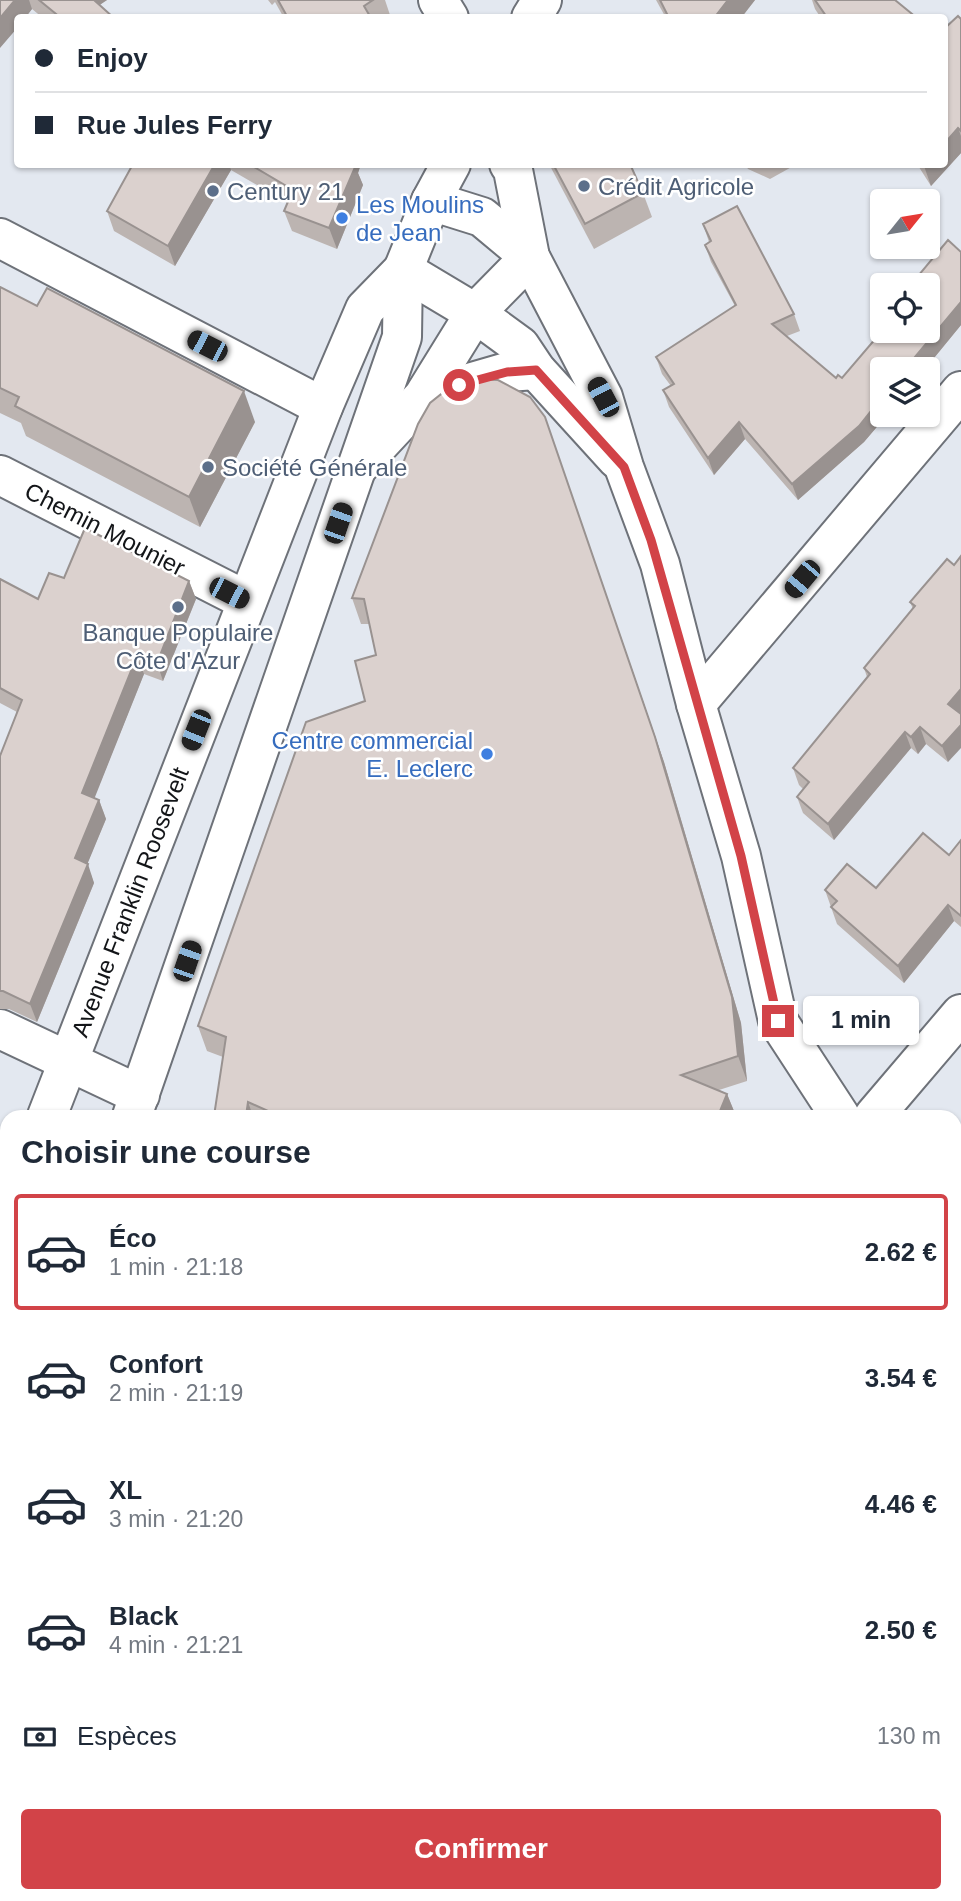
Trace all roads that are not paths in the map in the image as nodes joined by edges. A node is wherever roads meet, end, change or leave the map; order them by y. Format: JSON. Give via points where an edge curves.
{"nodes":[{"id":1,"x":449,"y":168,"type":"edge"},
{"id":2,"x":512,"y":168,"type":"edge"},
{"id":3,"x":430,"y":201,"type":"junction"},
{"id":4,"x":0,"y":238,"type":"edge"},
{"id":5,"x":530,"y":257,"type":"junction"},
{"id":6,"x":403,"y":270,"type":"junction"},
{"id":7,"x":474,"y":313,"type":"junction"},
{"id":8,"x":536,"y":370,"type":"junction"},
{"id":9,"x":961,"y":391,"type":"edge"},
{"id":10,"x":422,"y":397,"type":"junction"},
{"id":11,"x":323,"y":407,"type":"junction"},
{"id":12,"x":624,"y":467,"type":"junction"},
{"id":13,"x":356,"y":469,"type":"junction"},
{"id":14,"x":0,"y":475,"type":"edge"},
{"id":15,"x":247,"y":601,"type":"junction"},
{"id":16,"x":696,"y":704,"type":"junction"},
{"id":17,"x":961,"y":1014,"type":"edge"},
{"id":18,"x":0,"y":1029,"type":"edge"},
{"id":19,"x":69,"y":1064,"type":"junction"},
{"id":20,"x":136,"y":1106,"type":"edge"},
{"id":21,"x":50,"y":1110,"type":"edge"},
{"id":22,"x":836,"y":1110,"type":"edge"},
{"id":23,"x":879,"y":1110,"type":"edge"}],
"edges":[{"from":1,"to":3,"type":"street","name":"Avenue Franklin Roosevelt"},
{"from":2,"to":5,"type":"street"},
{"from":3,"to":5,"type":"street","via":[[482,217]]},
{"from":3,"to":6,"type":"street","name":"Avenue Franklin Roosevelt"},
{"from":4,"to":11,"type":"street"},
{"from":5,"to":7,"type":"street","name":"Avenue Franklin Roosevelt"},
{"from":5,"to":12,"type":"street","via":[[603,397]]},
{"from":6,"to":7,"type":"street"},
{"from":6,"to":11,"type":"street","name":"Avenue Franklin Roosevelt","via":[[365,309]]},
{"from":6,"to":13,"type":"street","name":"Avenue Franklin Roosevelt","via":[[402,337]]},
{"from":7,"to":8,"type":"street","via":[[520,346]]},
{"from":7,"to":10,"type":"street","name":"Avenue Franklin Roosevelt"},
{"from":8,"to":10,"type":"street","via":[[507,372]]},
{"from":8,"to":12,"type":"street"},
{"from":9,"to":16,"type":"street"},
{"from":10,"to":13,"type":"street","name":"Avenue Franklin Roosevelt"},
{"from":11,"to":15,"type":"street","name":"Avenue Franklin Roosevelt"},
{"from":12,"to":16,"type":"street","via":[[660,564]]},
{"from":13,"to":20,"type":"street","name":"Avenue Franklin Roosevelt"},
{"from":14,"to":15,"type":"street","name":"Chemin Mounier"},
{"from":15,"to":19,"type":"street","name":"Avenue Franklin Roosevelt"},
{"from":16,"to":22,"type":"street","via":[[741,856],[778,1021]]},
{"from":17,"to":23,"type":"street"},
{"from":18,"to":19,"type":"street"},
{"from":19,"to":20,"type":"street"},
{"from":19,"to":21,"type":"street","name":"Avenue Franklin Roosevelt"}]}
